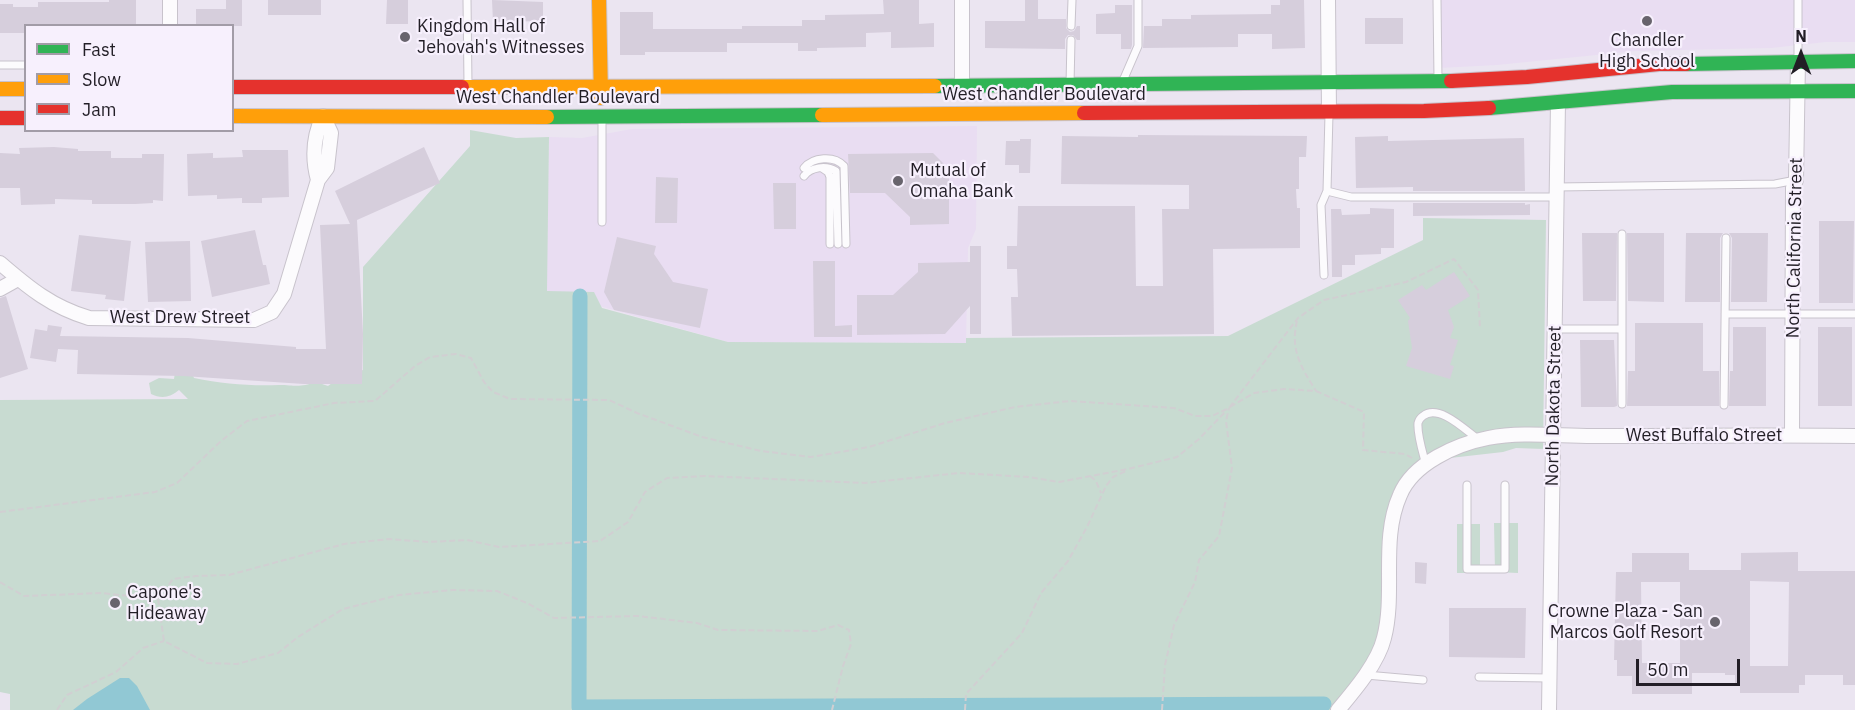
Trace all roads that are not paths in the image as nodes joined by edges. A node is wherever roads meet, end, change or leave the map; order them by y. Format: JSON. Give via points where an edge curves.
{"nodes":[{"id":1,"x":170,"y":0,"type":"edge"},
{"id":2,"x":467,"y":0,"type":"edge"},
{"id":3,"x":599,"y":0,"type":"edge"},
{"id":4,"x":962,"y":0,"type":"edge"},
{"id":5,"x":1072,"y":0,"type":"edge"},
{"id":6,"x":1138,"y":0,"type":"edge"},
{"id":7,"x":1328,"y":0,"type":"edge"},
{"id":8,"x":1437,"y":0,"type":"edge"},
{"id":9,"x":1798,"y":0,"type":"edge"},
{"id":10,"x":170,"y":24,"type":"edge"},
{"id":11,"x":1071,"y":26,"type":"dead end"},
{"id":12,"x":1071,"y":40,"type":"dead end"},
{"id":13,"x":1798,"y":61,"type":"junction"},
{"id":14,"x":1855,"y":61,"type":"edge"},
{"id":15,"x":24,"y":64,"type":"edge"},
{"id":16,"x":0,"y":65,"type":"edge"},
{"id":17,"x":1329,"y":81,"type":"junction"},
{"id":18,"x":1438,"y":82,"type":"junction"},
{"id":19,"x":1121,"y":85,"type":"junction"},
{"id":20,"x":962,"y":86,"type":"junction"},
{"id":21,"x":1070,"y":86,"type":"junction"},
{"id":22,"x":234,"y":87,"type":"edge"},
{"id":23,"x":601,"y":87,"type":"junction"},
{"id":24,"x":468,"y":88,"type":"junction"},
{"id":25,"x":0,"y":89,"type":"edge"},
{"id":26,"x":24,"y":89,"type":"edge"},
{"id":27,"x":1855,"y":91,"type":"edge"},
{"id":28,"x":1797,"y":92,"type":"junction"},
{"id":29,"x":1558,"y":102,"type":"junction"},
{"id":30,"x":1329,"y":111,"type":"junction"},
{"id":31,"x":234,"y":116,"type":"edge"},
{"id":32,"x":323,"y":116,"type":"junction"},
{"id":33,"x":602,"y":116,"type":"junction"},
{"id":34,"x":0,"y":118,"type":"edge"},
{"id":35,"x":24,"y":118,"type":"edge"},
{"id":36,"x":1796,"y":180,"type":"junction"},
{"id":37,"x":1327,"y":191,"type":"junction"},
{"id":38,"x":1557,"y":192,"type":"junction"},
{"id":39,"x":602,"y":222,"type":"dead end"},
{"id":40,"x":1622,"y":234,"type":"dead end"},
{"id":41,"x":1726,"y":238,"type":"dead end"},
{"id":42,"x":838,"y":244,"type":"joint"},
{"id":43,"x":0,"y":263,"type":"edge"},
{"id":44,"x":1324,"y":275,"type":"dead end"},
{"id":45,"x":18,"y":279,"type":"junction"},
{"id":46,"x":0,"y":289,"type":"edge"},
{"id":47,"x":1725,"y":314,"type":"junction"},
{"id":48,"x":1793,"y":314,"type":"junction"},
{"id":49,"x":1855,"y":314,"type":"edge"},
{"id":50,"x":1556,"y":329,"type":"junction"},
{"id":51,"x":1622,"y":329,"type":"junction"},
{"id":52,"x":1622,"y":404,"type":"dead end"},
{"id":53,"x":1724,"y":405,"type":"dead end"},
{"id":54,"x":1792,"y":435,"type":"junction"},
{"id":55,"x":1554,"y":436,"type":"junction"},
{"id":56,"x":1855,"y":436,"type":"edge"},
{"id":57,"x":1479,"y":440,"type":"junction"},
{"id":58,"x":1426,"y":465,"type":"junction"},
{"id":59,"x":1467,"y":485,"type":"dead end"},
{"id":60,"x":1504,"y":485,"type":"dead end"},
{"id":61,"x":1366,"y":675,"type":"junction"},
{"id":62,"x":1479,"y":677,"type":"dead end"},
{"id":63,"x":1549,"y":678,"type":"junction"},
{"id":64,"x":1423,"y":680,"type":"dead end"},
{"id":65,"x":1338,"y":710,"type":"edge"},
{"id":66,"x":1549,"y":710,"type":"edge"}],
"edges":[{"from":1,"to":10,"type":"street"},
{"from":2,"to":24,"type":"lane"},
{"from":3,"to":23,"type":"main road"},
{"from":4,"to":20,"type":"street"},
{"from":5,"to":11,"type":"lane"},
{"from":6,"to":19,"type":"lane","via":[[1138,46]]},
{"from":7,"to":17,"type":"street"},
{"from":8,"to":18,"type":"lane"},
{"from":9,"to":13,"type":"lane"},
{"from":12,"to":21,"type":"lane"},
{"from":13,"to":14,"type":"main road","name":"West Chandler Boulevard"},
{"from":13,"to":18,"type":"main road","name":"West Chandler Boulevard","via":[[1659,64]]},
{"from":13,"to":28,"type":"street","name":"North California Street"},
{"from":15,"to":16,"type":"lane"},
{"from":17,"to":18,"type":"main road","name":"West Chandler Boulevard"},
{"from":17,"to":19,"type":"main road","name":"West Chandler Boulevard"},
{"from":17,"to":30,"type":"street"},
{"from":19,"to":21,"type":"main road","name":"West Chandler Boulevard"},
{"from":20,"to":21,"type":"main road","name":"West Chandler Boulevard"},
{"from":20,"to":23,"type":"main road","name":"West Chandler Boulevard"},
{"from":22,"to":24,"type":"main road","name":"West Chandler Boulevard"},
{"from":23,"to":24,"type":"main road","name":"West Chandler Boulevard"},
{"from":23,"to":33,"type":"main road"},
{"from":25,"to":26,"type":"main road"},
{"from":27,"to":28,"type":"main road","name":"West Chandler Boulevard"},
{"from":28,"to":29,"type":"main road","name":"West Chandler Boulevard","via":[[1671,92]]},
{"from":28,"to":36,"type":"street","name":"North California Street"},
{"from":29,"to":30,"type":"main road","name":"West Chandler Boulevard","via":[[1477,109]]},
{"from":29,"to":38,"type":"street","name":"North Dakota Street"},
{"from":30,"to":33,"type":"main road","name":"West Chandler Boulevard"},
{"from":30,"to":37,"type":"lane"},
{"from":31,"to":32,"type":"main road","name":"West Chandler Boulevard"},
{"from":32,"to":33,"type":"main road","name":"West Chandler Boulevard"},
{"from":32,"to":45,"type":"street","name":"West Drew Street","via":[[331,134],[327,168],[318,180],[284,294],[272,312],[254,320],[89,318],[67,312]]},
{"from":33,"to":39,"type":"lane"},
{"from":34,"to":35,"type":"main road"},
{"from":36,"to":38,"type":"lane"},
{"from":36,"to":48,"type":"street","name":"North California Street"},
{"from":37,"to":38,"type":"lane","via":[[1351,197]]},
{"from":37,"to":44,"type":"lane","via":[[1322,204]]},
{"from":38,"to":50,"type":"street","name":"North Dakota Street"},
{"from":40,"to":51,"type":"lane"},
{"from":41,"to":47,"type":"lane"},
{"from":42,"to":42,"type":"lane","via":[[844,166],[834,159],[822,159],[807,164],[804,172],[831,168],[838,175]]},
{"from":43,"to":45,"type":"street","name":"West Drew Street"},
{"from":45,"to":46,"type":"street"},
{"from":47,"to":48,"type":"lane"},
{"from":47,"to":53,"type":"lane"},
{"from":48,"to":49,"type":"lane"},
{"from":48,"to":54,"type":"street","name":"North California Street"},
{"from":50,"to":51,"type":"lane"},
{"from":50,"to":55,"type":"street","name":"North Dakota Street"},
{"from":51,"to":52,"type":"lane"},
{"from":54,"to":55,"type":"street","name":"West Buffalo Street"},
{"from":54,"to":56,"type":"street","name":"West Buffalo Street"},
{"from":55,"to":57,"type":"street","name":"West Buffalo Street","via":[[1516,435]]},
{"from":55,"to":63,"type":"street","name":"North Dakota Street"},
{"from":57,"to":58,"type":"street","name":"West Buffalo Street","via":[[1463,444]]},
{"from":57,"to":58,"type":"lane","via":[[1447,416],[1427,413],[1418,425]]},
{"from":58,"to":61,"type":"street","name":"West Buffalo Street","via":[[1400,494],[1389,549],[1384,640]]},
{"from":59,"to":60,"type":"lane","via":[[1467,569],[1505,569]]},
{"from":61,"to":64,"type":"lane"},
{"from":61,"to":65,"type":"street","name":"West Buffalo Street"},
{"from":62,"to":63,"type":"lane"},
{"from":63,"to":66,"type":"street","name":"North Dakota Street"}]}
